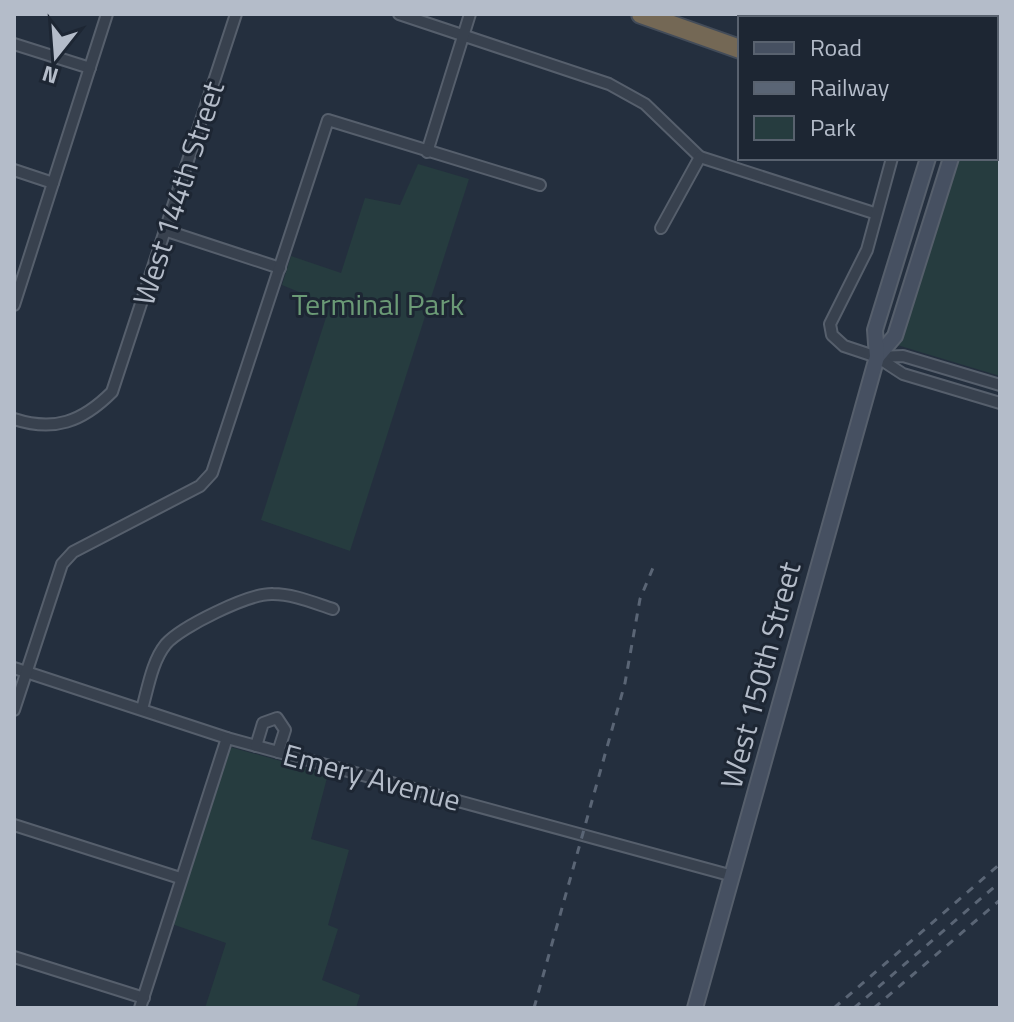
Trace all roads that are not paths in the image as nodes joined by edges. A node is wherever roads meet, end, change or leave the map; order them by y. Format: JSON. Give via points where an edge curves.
{"nodes":[{"id":1,"x":107,"y":14,"type":"edge"},
{"id":2,"x":236,"y":14,"type":"edge"},
{"id":3,"x":399,"y":14,"type":"edge"},
{"id":4,"x":470,"y":14,"type":"edge"},
{"id":5,"x":641,"y":14,"type":"edge"},
{"id":6,"x":678,"y":14,"type":"edge"},
{"id":7,"x":464,"y":35,"type":"junction"},
{"id":8,"x":738,"y":35,"type":"edge"},
{"id":9,"x":14,"y":44,"type":"edge"},
{"id":10,"x":738,"y":48,"type":"edge"},
{"id":11,"x":90,"y":68,"type":"junction"},
{"id":12,"x":427,"y":152,"type":"junction"},
{"id":13,"x":700,"y":157,"type":"junction"},
{"id":14,"x":891,"y":160,"type":"edge"},
{"id":15,"x":927,"y":160,"type":"edge"},
{"id":16,"x":950,"y":160,"type":"edge"},
{"id":17,"x":14,"y":170,"type":"edge"},
{"id":18,"x":53,"y":183,"type":"junction"},
{"id":19,"x":540,"y":185,"type":"dead end"},
{"id":20,"x":874,"y":213,"type":"junction"},
{"id":21,"x":661,"y":228,"type":"dead end"},
{"id":22,"x":167,"y":231,"type":"junction"},
{"id":23,"x":280,"y":268,"type":"junction"},
{"id":24,"x":15,"y":298,"type":"edge"},
{"id":25,"x":877,"y":357,"type":"junction"},
{"id":26,"x":1000,"y":385,"type":"edge"},
{"id":27,"x":1000,"y":403,"type":"edge"},
{"id":28,"x":14,"y":419,"type":"edge"},
{"id":29,"x":333,"y":609,"type":"dead end"},
{"id":30,"x":14,"y":668,"type":"edge"},
{"id":31,"x":26,"y":672,"type":"junction"},
{"id":32,"x":142,"y":709,"type":"junction"},
{"id":33,"x":14,"y":710,"type":"edge"},
{"id":34,"x":227,"y":738,"type":"junction"},
{"id":35,"x":256,"y":746,"type":"junction"},
{"id":36,"x":278,"y":752,"type":"junction"},
{"id":37,"x":14,"y":825,"type":"edge"},
{"id":38,"x":733,"y":876,"type":"junction"},
{"id":39,"x":180,"y":878,"type":"junction"},
{"id":40,"x":14,"y":957,"type":"edge"},
{"id":41,"x":142,"y":1003,"type":"edge"},
{"id":42,"x":695,"y":1008,"type":"edge"}],
"edges":[{"from":1,"to":11,"type":"street"},
{"from":2,"to":22,"type":"street","name":"West 144th Street"},
{"from":3,"to":7,"type":"street"},
{"from":4,"to":7,"type":"street"},
{"from":5,"to":10,"type":"highway"},
{"from":6,"to":8,"type":"highway"},
{"from":7,"to":12,"type":"street"},
{"from":7,"to":13,"type":"street","via":[[609,84],[645,104]]},
{"from":9,"to":11,"type":"street"},
{"from":11,"to":18,"type":"street"},
{"from":12,"to":19,"type":"street"},
{"from":12,"to":23,"type":"street","via":[[328,120]]},
{"from":13,"to":20,"type":"street"},
{"from":13,"to":21,"type":"street"},
{"from":14,"to":20,"type":"street"},
{"from":15,"to":25,"type":"main road","name":"West 150th Street","via":[[875,330]]},
{"from":16,"to":25,"type":"main road","name":"West 150th Street","via":[[895,336]]},
{"from":17,"to":18,"type":"street"},
{"from":18,"to":24,"type":"street"},
{"from":20,"to":25,"type":"street","via":[[867,250],[830,329],[835,341]]},
{"from":22,"to":23,"type":"street"},
{"from":22,"to":28,"type":"street","name":"West 144th Street","via":[[112,392],[47,428]]},
{"from":23,"to":31,"type":"street","via":[[212,473],[200,486],[73,552],[62,564]]},
{"from":25,"to":26,"type":"street","via":[[903,356]]},
{"from":25,"to":27,"type":"street","via":[[903,374]]},
{"from":25,"to":38,"type":"main road","name":"West 150th Street"},
{"from":29,"to":32,"type":"street","via":[[271,593],[246,599],[178,634],[156,662]]},
{"from":30,"to":31,"type":"street","name":"Emery Avenue"},
{"from":31,"to":32,"type":"street","name":"Emery Avenue"},
{"from":31,"to":33,"type":"street"},
{"from":32,"to":34,"type":"street","name":"Emery Avenue"},
{"from":34,"to":35,"type":"street","name":"Emery Avenue"},
{"from":34,"to":39,"type":"street"},
{"from":35,"to":36,"type":"street","name":"Emery Avenue"},
{"from":35,"to":36,"type":"street","via":[[263,723],[277,718],[285,730]]},
{"from":36,"to":38,"type":"street","name":"Emery Avenue"},
{"from":37,"to":39,"type":"street"},
{"from":38,"to":42,"type":"main road","name":"West 150th Street"},
{"from":39,"to":41,"type":"street"},
{"from":40,"to":41,"type":"street"}]}
